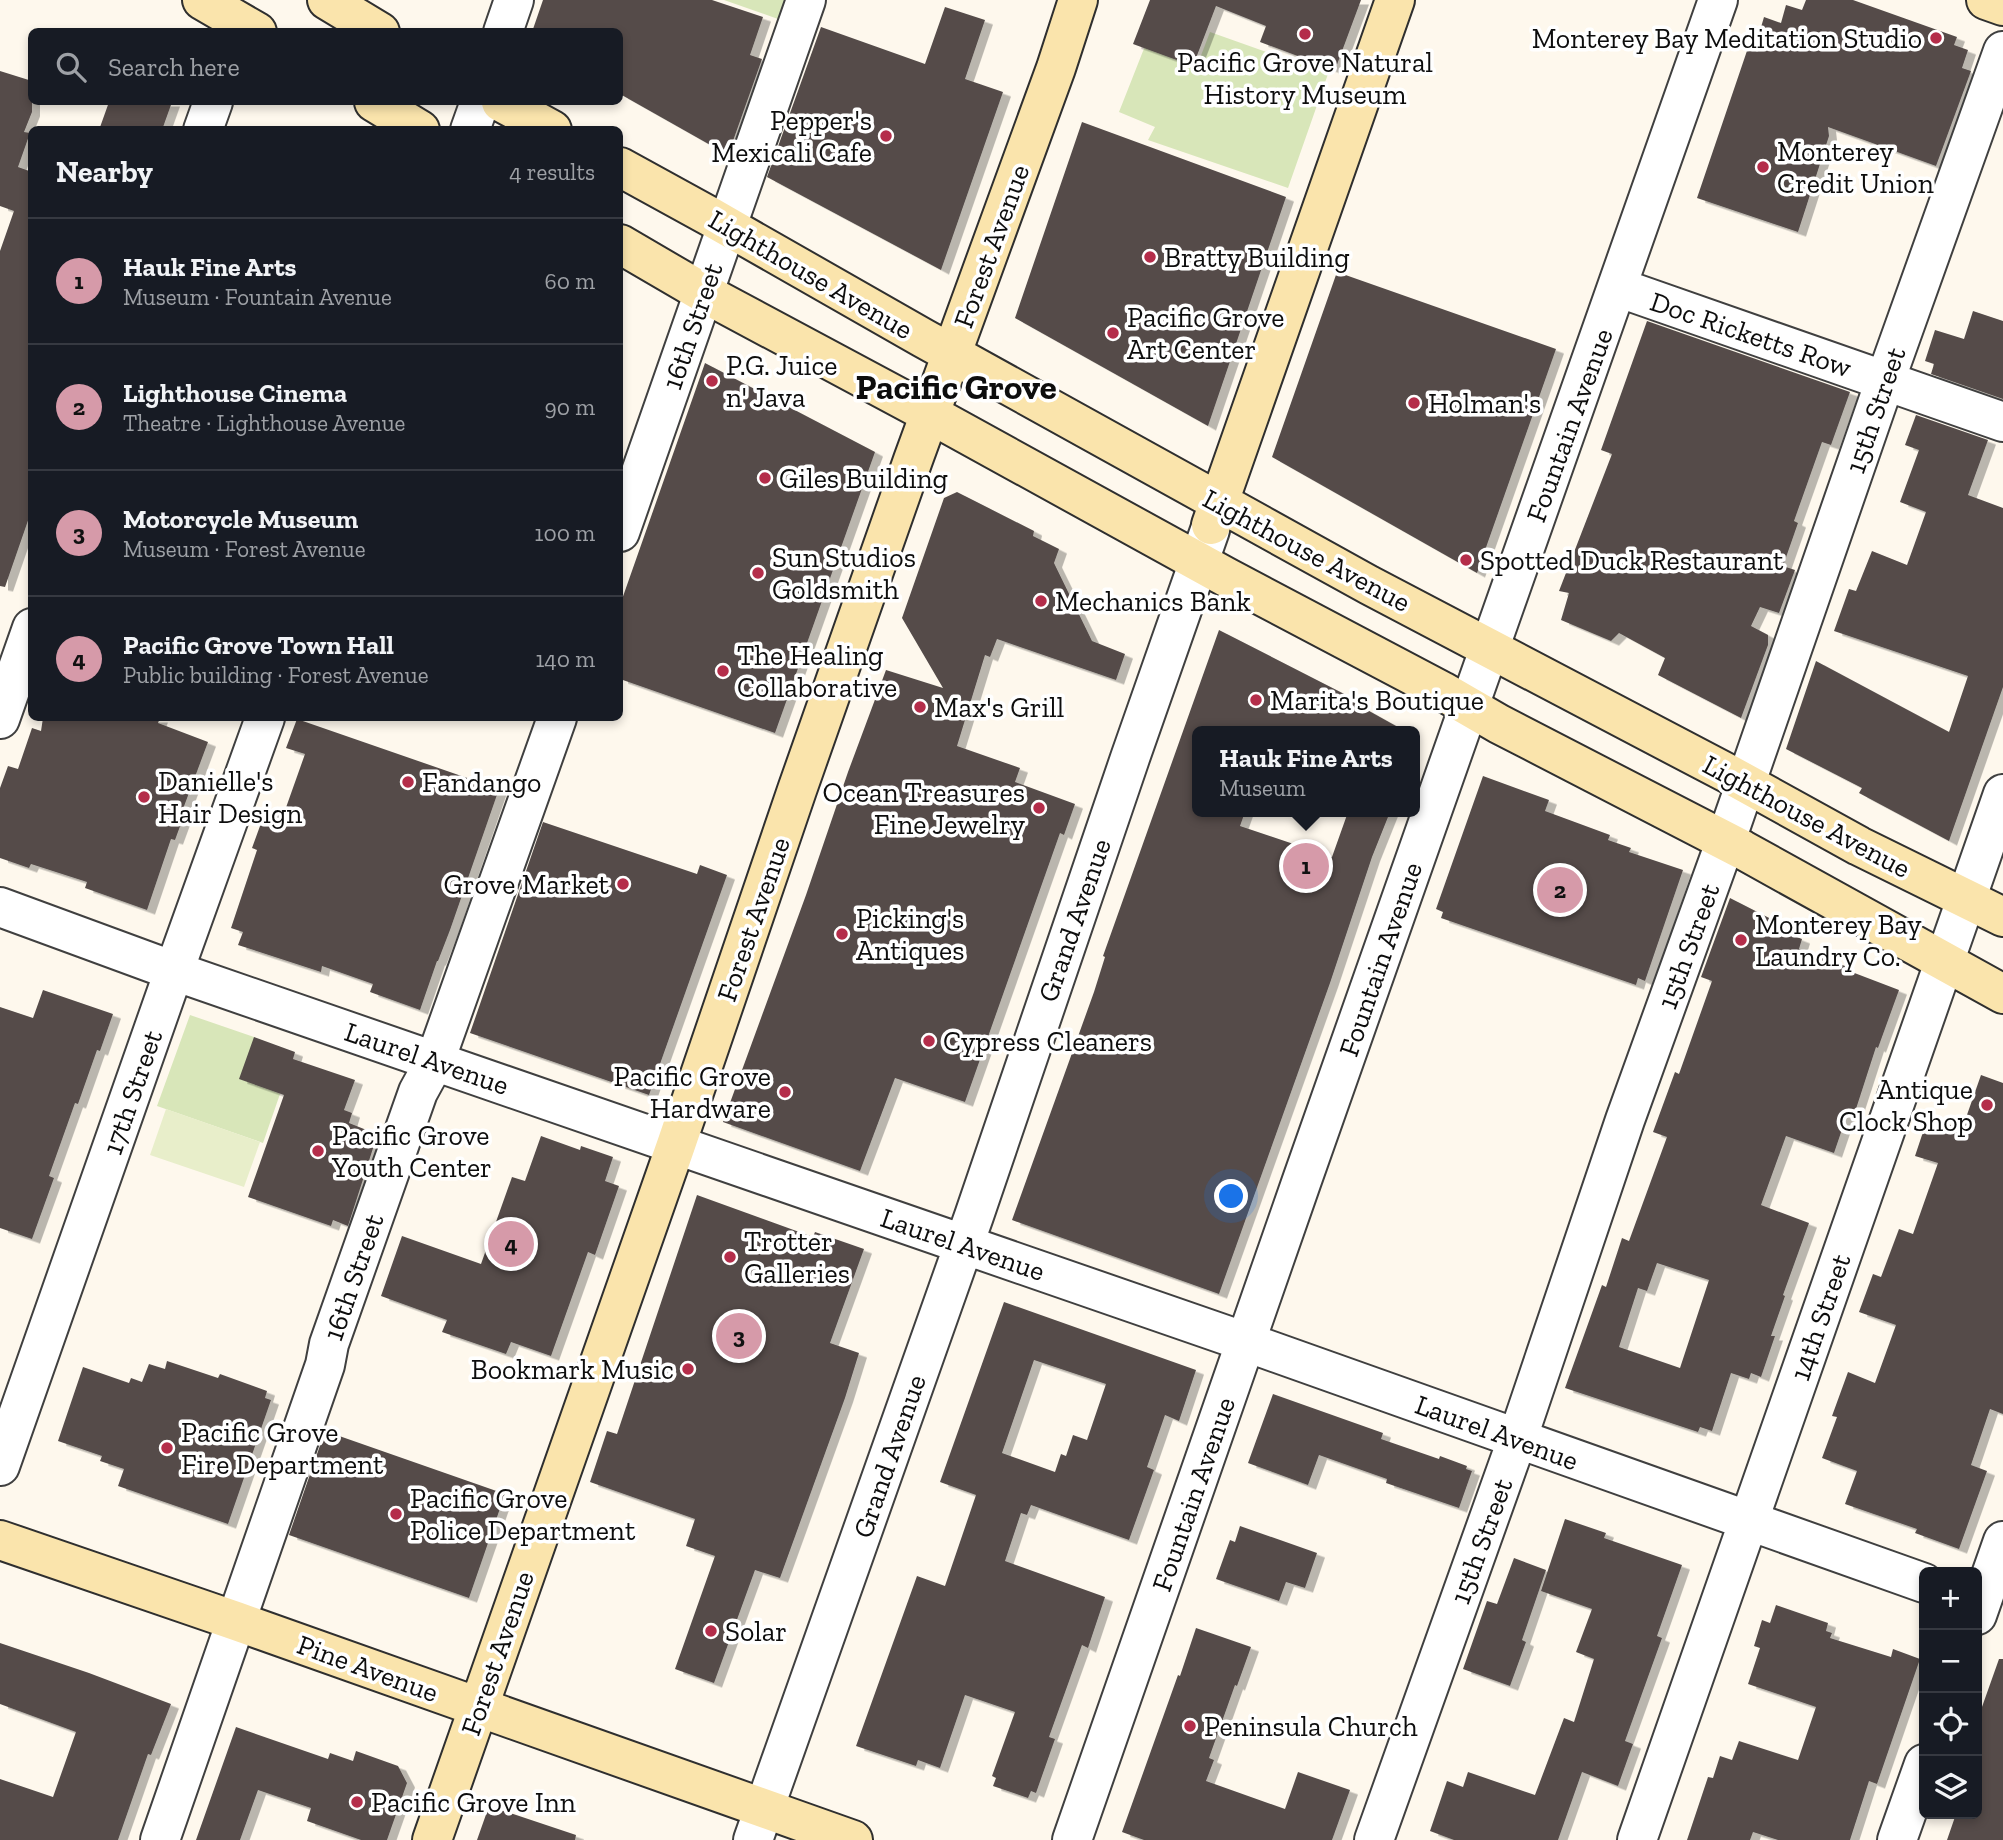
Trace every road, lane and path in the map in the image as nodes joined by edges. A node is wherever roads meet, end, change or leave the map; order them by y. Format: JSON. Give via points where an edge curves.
{"nodes":[{"id":1,"x":202,"y":0,"type":"edge"},
{"id":2,"x":327,"y":0,"type":"edge"},
{"id":3,"x":514,"y":0,"type":"edge"},
{"id":4,"x":806,"y":0,"type":"edge"},
{"id":5,"x":1078,"y":0,"type":"edge"},
{"id":6,"x":1395,"y":0,"type":"edge"},
{"id":7,"x":1986,"y":0,"type":"edge"},
{"id":8,"x":1719,"y":1,"type":"edge"},
{"id":9,"x":2003,"y":6,"type":"edge"},
{"id":10,"x":246,"y":21,"type":"edge"},
{"id":11,"x":373,"y":28,"type":"edge"},
{"id":12,"x":504,"y":28,"type":"edge"},
{"id":13,"x":2003,"y":51,"type":"edge"},
{"id":14,"x":212,"y":105,"type":"edge"},
{"id":15,"x":379,"y":105,"type":"edge"},
{"id":16,"x":479,"y":105,"type":"edge"},
{"id":17,"x":506,"y":105,"type":"edge"},
{"id":18,"x":205,"y":126,"type":"edge"},
{"id":19,"x":414,"y":126,"type":"edge"},
{"id":20,"x":471,"y":126,"type":"edge"},
{"id":21,"x":545,"y":126,"type":"edge"},
{"id":22,"x":623,"y":169,"type":"edge"},
{"id":23,"x":727,"y":227,"type":"junction"},
{"id":24,"x":623,"y":246,"type":"edge"},
{"id":25,"x":1617,"y":288,"type":"junction"},
{"id":26,"x":704,"y":293,"type":"junction"},
{"id":27,"x":952,"y":354,"type":"junction"},
{"id":28,"x":1885,"y":381,"type":"junction"},
{"id":29,"x":930,"y":414,"type":"junction"},
{"id":30,"x":2003,"y":422,"type":"edge"},
{"id":31,"x":1215,"y":514,"type":"junction"},
{"id":32,"x":623,"y":523,"type":"edge"},
{"id":33,"x":1199,"y":562,"type":"junction"},
{"id":34,"x":28,"y":639,"type":"edge"},
{"id":35,"x":1490,"y":647,"type":"junction"},
{"id":36,"x":1469,"y":707,"type":"junction"},
{"id":37,"x":0,"y":719,"type":"edge"},
{"id":38,"x":264,"y":721,"type":"edge"},
{"id":39,"x":555,"y":721,"type":"edge"},
{"id":40,"x":1746,"y":783,"type":"junction"},
{"id":41,"x":2003,"y":794,"type":"edge"},
{"id":42,"x":1726,"y":840,"type":"junction"},
{"id":43,"x":1966,"y":900,"type":"junction"},
{"id":44,"x":0,"y":907,"type":"edge"},
{"id":45,"x":2003,"y":917,"type":"edge"},
{"id":46,"x":1944,"y":962,"type":"junction"},
{"id":47,"x":174,"y":971,"type":"junction"},
{"id":48,"x":2003,"y":994,"type":"edge"},
{"id":49,"x":435,"y":1061,"type":"junction"},
{"id":50,"x":676,"y":1145,"type":"junction"},
{"id":51,"x":963,"y":1244,"type":"junction"},
{"id":52,"x":1246,"y":1342,"type":"junction"},
{"id":53,"x":1517,"y":1440,"type":"junction"},
{"id":54,"x":0,"y":1466,"type":"edge"},
{"id":55,"x":1749,"y":1520,"type":"junction"},
{"id":56,"x":0,"y":1540,"type":"edge"},
{"id":57,"x":2003,"y":1541,"type":"edge"},
{"id":58,"x":1919,"y":1581,"type":"edge"},
{"id":59,"x":1984,"y":1608,"type":"edge"},
{"id":60,"x":236,"y":1621,"type":"junction"},
{"id":61,"x":478,"y":1707,"type":"junction"},
{"id":62,"x":1919,"y":1777,"type":"edge"},
{"id":63,"x":758,"y":1825,"type":"edge"},
{"id":64,"x":160,"y":1840,"type":"edge"},
{"id":65,"x":432,"y":1840,"type":"edge"},
{"id":66,"x":853,"y":1840,"type":"edge"},
{"id":67,"x":1072,"y":1840,"type":"edge"},
{"id":68,"x":1374,"y":1840,"type":"edge"},
{"id":69,"x":1637,"y":1840,"type":"edge"},
{"id":70,"x":1897,"y":1840,"type":"edge"}],
"edges":[{"from":1,"to":10,"type":"main road"},
{"from":2,"to":11,"type":"main road"},
{"from":3,"to":12,"type":"street"},
{"from":4,"to":23,"type":"street","name":"16th Street"},
{"from":5,"to":27,"type":"main road","name":"Forest Avenue"},
{"from":6,"to":31,"type":"main road","name":"Grand Avenue"},
{"from":7,"to":9,"type":"main road"},
{"from":8,"to":25,"type":"street","name":"Fountain Avenue"},
{"from":13,"to":28,"type":"street","name":"15th Street"},
{"from":14,"to":18,"type":"street"},
{"from":15,"to":19,"type":"main road"},
{"from":16,"to":20,"type":"street"},
{"from":17,"to":21,"type":"main road"},
{"from":22,"to":23,"type":"main road","name":"Lighthouse Avenue"},
{"from":23,"to":26,"type":"street","name":"16th Street"},
{"from":23,"to":27,"type":"main road","name":"Lighthouse Avenue"},
{"from":24,"to":26,"type":"main road"},
{"from":25,"to":28,"type":"street","name":"Doc Ricketts Row"},
{"from":25,"to":35,"type":"street","name":"Fountain Avenue"},
{"from":26,"to":29,"type":"main road"},
{"from":26,"to":32,"type":"street","name":"16th Street"},
{"from":27,"to":29,"type":"main road","name":"Forest Avenue"},
{"from":27,"to":31,"type":"main road","name":"Lighthouse Avenue"},
{"from":28,"to":30,"type":"street","name":"Doc Ricketts Row"},
{"from":28,"to":40,"type":"street","name":"15th Street"},
{"from":29,"to":33,"type":"main road"},
{"from":29,"to":50,"type":"main road","name":"Forest Avenue"},
{"from":31,"to":33,"type":"street","name":"Grand Avenue"},
{"from":31,"to":35,"type":"main road","name":"Lighthouse Avenue"},
{"from":33,"to":36,"type":"main road"},
{"from":33,"to":51,"type":"street","name":"Grand Avenue"},
{"from":34,"to":37,"type":"street"},
{"from":35,"to":36,"type":"street","name":"Fountain Avenue"},
{"from":35,"to":40,"type":"main road","name":"Lighthouse Avenue"},
{"from":36,"to":42,"type":"main road"},
{"from":36,"to":52,"type":"street","name":"Fountain Avenue"},
{"from":38,"to":47,"type":"street","name":"17th Street"},
{"from":39,"to":49,"type":"street","name":"16th Street"},
{"from":40,"to":42,"type":"street","name":"15th Street"},
{"from":40,"to":43,"type":"main road","name":"Lighthouse Avenue"},
{"from":41,"to":43,"type":"street","name":"14th Street"},
{"from":42,"to":46,"type":"main road"},
{"from":42,"to":53,"type":"street","name":"15th Street"},
{"from":43,"to":45,"type":"main road","name":"Lighthouse Avenue"},
{"from":43,"to":46,"type":"street","name":"14th Street"},
{"from":44,"to":47,"type":"street","name":"Laurel Avenue"},
{"from":46,"to":48,"type":"main road"},
{"from":46,"to":55,"type":"street","name":"14th Street"},
{"from":47,"to":49,"type":"street","name":"Laurel Avenue"},
{"from":47,"to":54,"type":"street","name":"17th Street"},
{"from":49,"to":50,"type":"street","name":"Laurel Avenue"},
{"from":49,"to":60,"type":"street","name":"16th Street","via":[[418,1092]]},
{"from":50,"to":51,"type":"street","name":"Laurel Avenue"},
{"from":50,"to":61,"type":"main road","name":"Forest Avenue"},
{"from":51,"to":52,"type":"street","name":"Laurel Avenue"},
{"from":51,"to":63,"type":"street","name":"Grand Avenue"},
{"from":52,"to":53,"type":"street","name":"Laurel Avenue"},
{"from":52,"to":67,"type":"street","name":"Fountain Avenue"},
{"from":53,"to":55,"type":"street","name":"Laurel Avenue"},
{"from":53,"to":68,"type":"street","name":"15th Street"},
{"from":55,"to":58,"type":"street","name":"Laurel Avenue"},
{"from":55,"to":69,"type":"street","name":"14th Street"},
{"from":56,"to":60,"type":"main road","name":"Pine Avenue"},
{"from":57,"to":59,"type":"street"},
{"from":60,"to":61,"type":"main road","name":"Pine Avenue"},
{"from":60,"to":64,"type":"street","name":"16th Street"},
{"from":61,"to":63,"type":"main road","name":"Pine Avenue"},
{"from":61,"to":65,"type":"main road","name":"Forest Avenue"},
{"from":62,"to":70,"type":"street"},
{"from":63,"to":66,"type":"main road","name":"Pine Avenue"}]}
